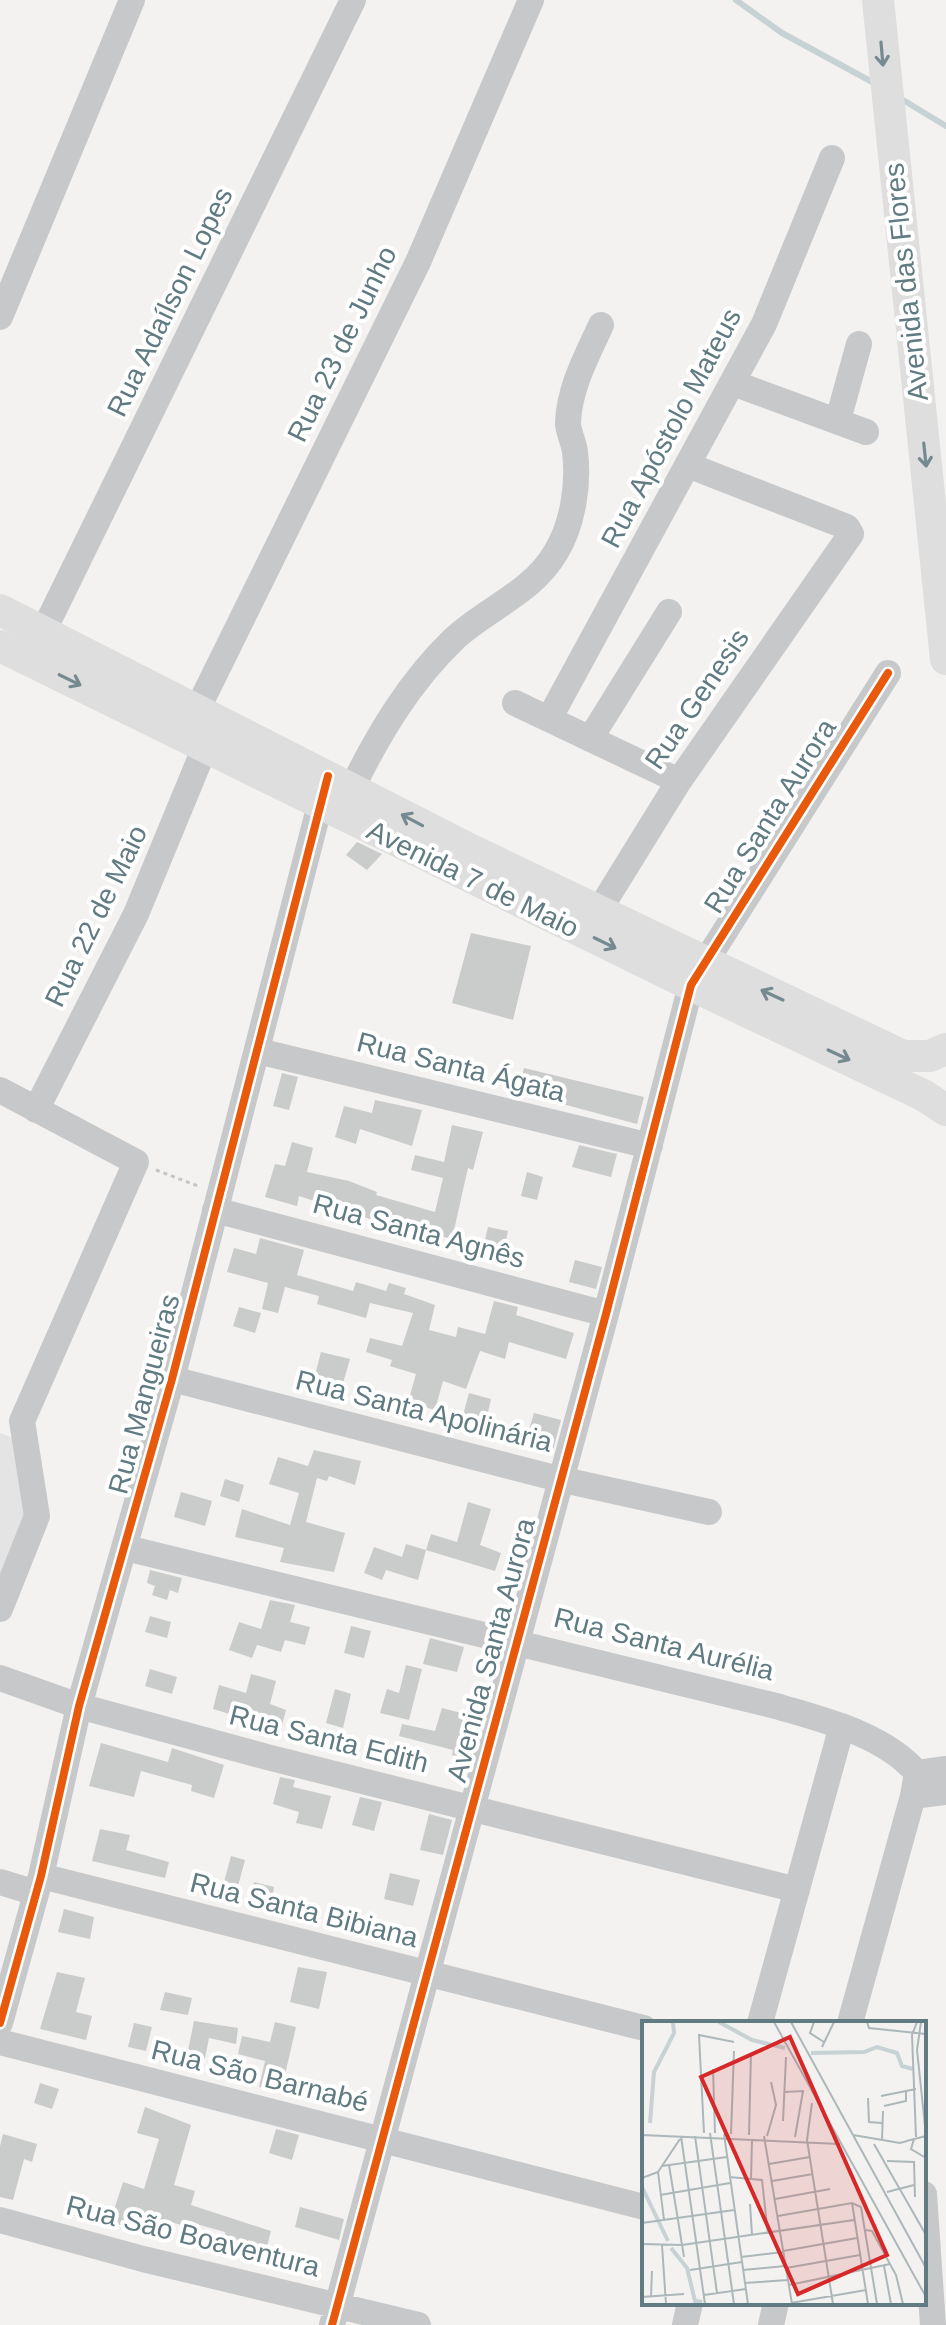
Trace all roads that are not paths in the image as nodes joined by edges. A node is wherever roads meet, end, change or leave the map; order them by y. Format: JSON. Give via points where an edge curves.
{"nodes":[{"id":1,"x":132,"y":0,"type":"edge"},
{"id":2,"x":353,"y":0,"type":"edge"},
{"id":3,"x":531,"y":0,"type":"edge"},
{"id":4,"x":878,"y":5,"type":"edge"},
{"id":5,"x":832,"y":158,"type":"dead end"},
{"id":6,"x":0,"y":317,"type":"edge"},
{"id":7,"x":601,"y":325,"type":"dead end"},
{"id":8,"x":859,"y":344,"type":"dead end"},
{"id":9,"x":733,"y":383,"type":"junction"},
{"id":10,"x":838,"y":420,"type":"junction"},
{"id":11,"x":866,"y":432,"type":"dead end"},
{"id":12,"x":690,"y":466,"type":"junction"},
{"id":13,"x":946,"y":504,"type":"edge"},
{"id":14,"x":933,"y":534,"type":"junction"},
{"id":15,"x":0,"y":610,"type":"edge"},
{"id":16,"x":669,"y":612,"type":"dead end"},
{"id":17,"x":43,"y":632,"type":"junction"},
{"id":18,"x":0,"y":646,"type":"edge"},
{"id":19,"x":946,"y":659,"type":"edge"},
{"id":20,"x":888,"y":673,"type":"dead end"},
{"id":21,"x":515,"y":703,"type":"dead end"},
{"id":22,"x":197,"y":710,"type":"junction"},
{"id":23,"x":549,"y":719,"type":"junction"},
{"id":24,"x":590,"y":739,"type":"junction"},
{"id":25,"x":205,"y":747,"type":"junction"},
{"id":26,"x":679,"y":781,"type":"junction"},
{"id":27,"x":333,"y":789,"type":"junction"},
{"id":28,"x":598,"y":912,"type":"junction"},
{"id":29,"x":696,"y":974,"type":"junction"},
{"id":30,"x":946,"y":1049,"type":"edge"},
{"id":31,"x":258,"y":1051,"type":"junction"},
{"id":32,"x":0,"y":1090,"type":"edge"},
{"id":33,"x":36,"y":1110,"type":"junction"},
{"id":34,"x":946,"y":1110,"type":"edge"},
{"id":35,"x":650,"y":1146,"type":"junction"},
{"id":36,"x":217,"y":1202,"type":"junction"},
{"id":37,"x":606,"y":1314,"type":"junction"},
{"id":38,"x":172,"y":1379,"type":"junction"},
{"id":39,"x":559,"y":1479,"type":"junction"},
{"id":40,"x":709,"y":1512,"type":"dead end"},
{"id":41,"x":126,"y":1548,"type":"junction"},
{"id":42,"x":0,"y":1609,"type":"edge"},
{"id":43,"x":517,"y":1640,"type":"junction"},
{"id":44,"x":0,"y":1678,"type":"edge"},
{"id":45,"x":79,"y":1706,"type":"junction"},
{"id":46,"x":842,"y":1726,"type":"junction"},
{"id":47,"x":946,"y":1769,"type":"edge"},
{"id":48,"x":915,"y":1785,"type":"junction"},
{"id":49,"x":946,"y":1792,"type":"edge"},
{"id":50,"x":472,"y":1807,"type":"junction"},
{"id":51,"x":0,"y":1882,"type":"edge"},
{"id":52,"x":38,"y":1885,"type":"junction"},
{"id":53,"x":797,"y":1890,"type":"junction"},
{"id":54,"x":426,"y":1975,"type":"junction"},
{"id":55,"x":859,"y":2020,"type":"edge"},
{"id":56,"x":761,"y":2021,"type":"edge"},
{"id":57,"x":0,"y":2022,"type":"edge"},
{"id":58,"x":642,"y":2028,"type":"edge"},
{"id":59,"x":0,"y":2042,"type":"edge"},
{"id":60,"x":381,"y":2139,"type":"junction"},
{"id":61,"x":642,"y":2206,"type":"edge"},
{"id":62,"x":0,"y":2220,"type":"edge"},
{"id":63,"x":926,"y":2240,"type":"edge"},
{"id":64,"x":690,"y":2305,"type":"edge"},
{"id":65,"x":776,"y":2305,"type":"edge"},
{"id":66,"x":929,"y":2308,"type":"edge"},
{"id":67,"x":335,"y":2315,"type":"edge"},
{"id":68,"x":418,"y":2325,"type":"edge"},
{"id":69,"x":685,"y":2325,"type":"edge"},
{"id":70,"x":771,"y":2325,"type":"edge"}],
"edges":[{"from":1,"to":6,"type":"street"},
{"from":2,"to":17,"type":"street","name":"Rua Adaílson Lopes"},
{"from":3,"to":22,"type":"street","name":"Rua 23 de Junho","via":[[418,262]]},
{"from":4,"to":14,"type":"main road","name":"Avenida das Flores","one_way":true},
{"from":5,"to":9,"type":"street","name":"Rua Apóstolo Mateus","via":[[764,324]]},
{"from":7,"to":27,"type":"street","name":"Rua Mangueiras","via":[[574,386],[568,425],[577,478],[558,550],[534,583],[456,637]]},
{"from":8,"to":10,"type":"street"},
{"from":9,"to":10,"type":"street"},
{"from":9,"to":12,"type":"street","name":"Rua Apóstolo Mateus"},
{"from":10,"to":11,"type":"street"},
{"from":12,"to":23,"type":"street","name":"Rua Apóstolo Mateus"},
{"from":12,"to":26,"type":"street","name":"Rua Genesis","via":[[847,527],[851,534]]},
{"from":13,"to":14,"type":"main road"},
{"from":14,"to":19,"type":"main road","name":"Avenida das Flores"},
{"from":15,"to":17,"type":"main road","name":"Avenida 7 de Maio"},
{"from":16,"to":24,"type":"street"},
{"from":17,"to":22,"type":"main road","name":"Avenida 7 de Maio"},
{"from":18,"to":25,"type":"main road","name":"Avenida 7 de Maio","one_way":true},
{"from":20,"to":29,"type":"street","name":"Rua Santa Aurora"},
{"from":21,"to":23,"type":"street"},
{"from":22,"to":27,"type":"main road","name":"Avenida 7 de Maio"},
{"from":23,"to":24,"type":"street"},
{"from":24,"to":26,"type":"street"},
{"from":25,"to":27,"type":"main road","name":"Avenida 7 de Maio"},
{"from":25,"to":33,"type":"street","name":"Rua 22 de Maio","via":[[136,914]]},
{"from":26,"to":28,"type":"street","name":"Rua Genesis"},
{"from":28,"to":27,"type":"main road","name":"Avenida 7 de Maio","one_way":true},
{"from":27,"to":29,"type":"main road","name":"Avenida 7 de Maio","one_way":true},
{"from":27,"to":31,"type":"street","name":"Rua Mangueiras"},
{"from":28,"to":29,"type":"main road","name":"Avenida 7 de Maio"},
{"from":30,"to":29,"type":"main road","name":"Avenida 7 de Maio","one_way":true,"via":[[930,1056],[903,1056]]},
{"from":29,"to":34,"type":"main road","name":"Avenida 7 de Maio","one_way":true},
{"from":29,"to":35,"type":"street","name":"Avenida Santa Aurora"},
{"from":31,"to":35,"type":"street","name":"Rua Santa Ágata"},
{"from":31,"to":36,"type":"street","name":"Rua Mangueiras"},
{"from":32,"to":33,"type":"street"},
{"from":33,"to":42,"type":"street","via":[[136,1162],[22,1421],[37,1516]]},
{"from":35,"to":37,"type":"street","name":"Avenida Santa Aurora"},
{"from":36,"to":37,"type":"street","name":"Rua Santa Agnês"},
{"from":36,"to":38,"type":"street","name":"Rua Mangueiras"},
{"from":37,"to":39,"type":"street","name":"Avenida Santa Aurora"},
{"from":38,"to":39,"type":"street","name":"Rua Santa Apolinária"},
{"from":38,"to":41,"type":"street","name":"Rua Mangueiras"},
{"from":39,"to":40,"type":"street","name":"Rua Santa Apolinária"},
{"from":39,"to":43,"type":"street","name":"Avenida Santa Aurora"},
{"from":41,"to":43,"type":"street","name":"Rua Santa Aurélia"},
{"from":41,"to":45,"type":"street","name":"Rua Mangueiras"},
{"from":43,"to":46,"type":"street","name":"Rua Santa Aurélia"},
{"from":43,"to":50,"type":"street","name":"Avenida Santa Aurora"},
{"from":44,"to":45,"type":"street"},
{"from":45,"to":50,"type":"street","name":"Rua Santa Edith"},
{"from":45,"to":52,"type":"street","name":"Rua Mangueiras"},
{"from":46,"to":48,"type":"street","name":"Rua Santa Aurélia","via":[[897,1754]]},
{"from":46,"to":53,"type":"street"},
{"from":47,"to":48,"type":"street"},
{"from":48,"to":49,"type":"street"},
{"from":48,"to":55,"type":"street"},
{"from":50,"to":53,"type":"street","name":"Rua Santa Edith"},
{"from":50,"to":54,"type":"street","name":"Avenida Santa Aurora"},
{"from":51,"to":52,"type":"street","name":"Rua Santa Bibiana"},
{"from":52,"to":54,"type":"street","name":"Rua Santa Bibiana"},
{"from":52,"to":57,"type":"street","name":"Rua Mangueiras"},
{"from":53,"to":56,"type":"street"},
{"from":54,"to":58,"type":"street","name":"Rua Santa Bibiana"},
{"from":54,"to":60,"type":"street","name":"Avenida Santa Aurora"},
{"from":59,"to":60,"type":"street","name":"Rua São Barnabé"},
{"from":60,"to":61,"type":"street","name":"Rua São Barnabé"},
{"from":60,"to":67,"type":"street","name":"Avenida Santa Aurora"},
{"from":62,"to":67,"type":"street","name":"Rua São Boaventura"},
{"from":63,"to":66,"type":"street"},
{"from":64,"to":69,"type":"street"},
{"from":65,"to":70,"type":"street"},
{"from":67,"to":68,"type":"street","name":"Rua São Boaventura"}]}
